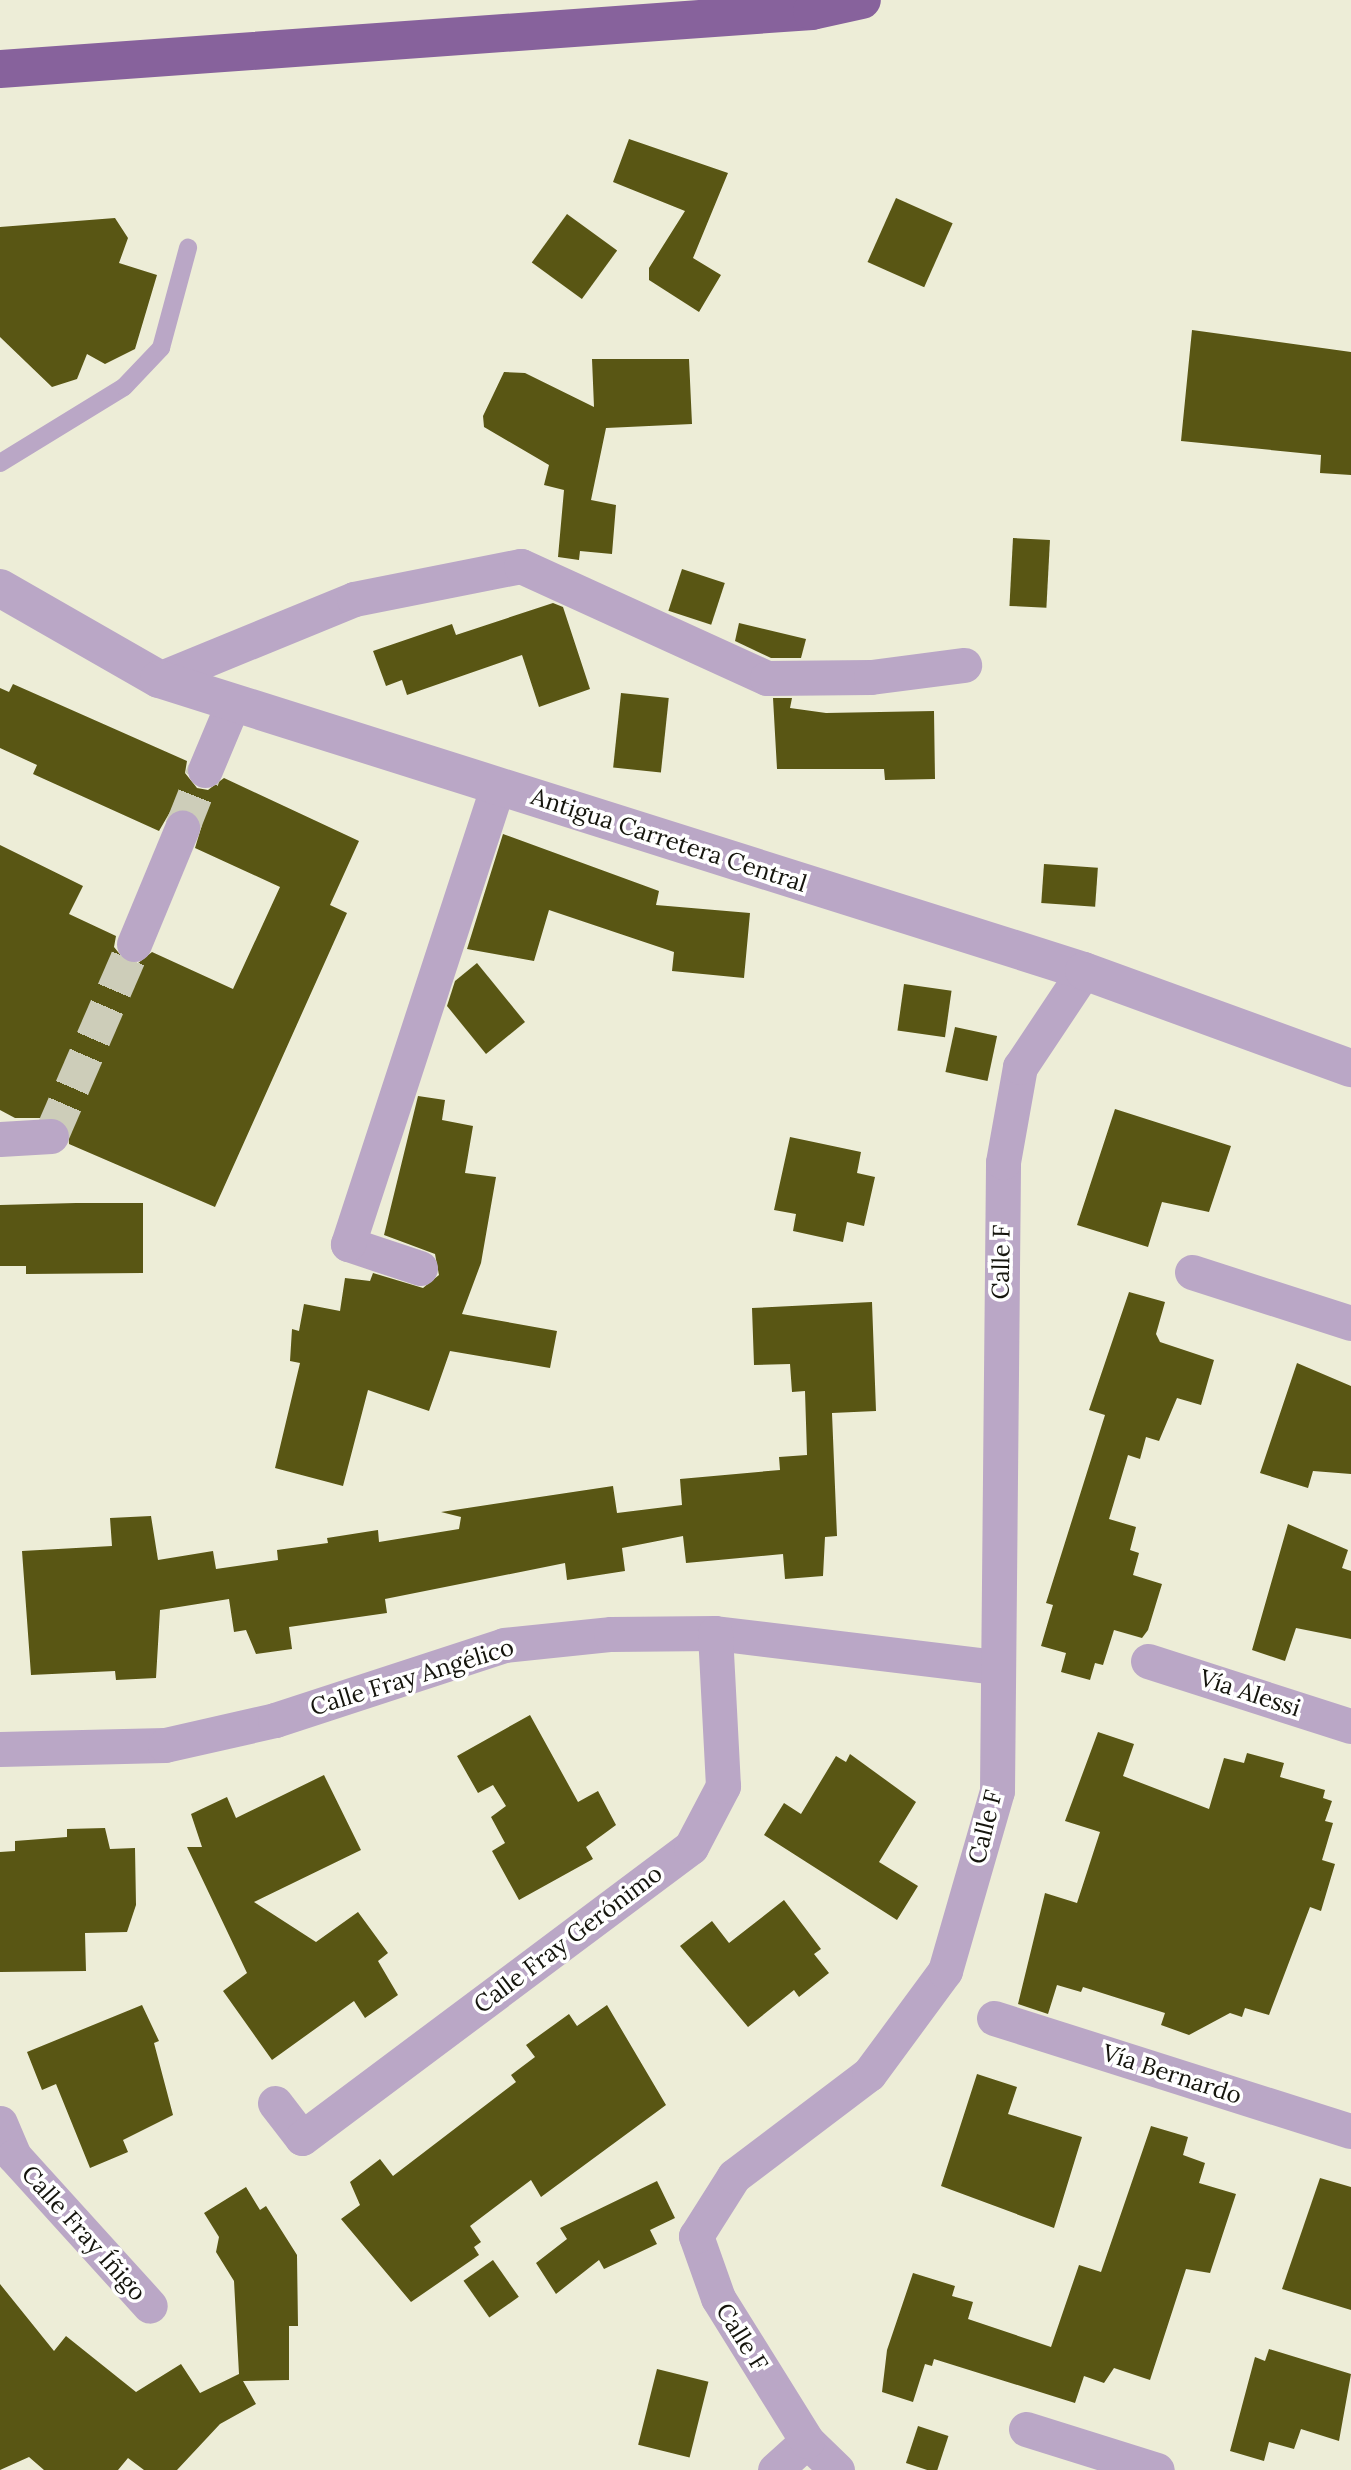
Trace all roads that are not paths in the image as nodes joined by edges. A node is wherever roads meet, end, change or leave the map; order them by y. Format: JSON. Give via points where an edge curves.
{"nodes":[{"id":1,"x":862,"y":0,"type":"edge"},
{"id":2,"x":0,"y":69,"type":"edge"},
{"id":3,"x":188,"y":248,"type":"dead end"},
{"id":4,"x":0,"y":464,"type":"edge"},
{"id":5,"x":0,"y":588,"type":"edge"},
{"id":6,"x":964,"y":665,"type":"dead end"},
{"id":7,"x":159,"y":679,"type":"junction"},
{"id":8,"x":233,"y":703,"type":"junction"},
{"id":9,"x":205,"y":770,"type":"tunnel mouth"},
{"id":10,"x":498,"y":786,"type":"junction"},
{"id":11,"x":182,"y":828,"type":"tunnel mouth"},
{"id":12,"x":134,"y":944,"type":"tunnel mouth"},
{"id":13,"x":1084,"y":971,"type":"junction"},
{"id":14,"x":1351,"y":1068,"type":"edge"},
{"id":15,"x":51,"y":1136,"type":"dead end"},
{"id":16,"x":0,"y":1139,"type":"edge"},
{"id":17,"x":420,"y":1268,"type":"dead end"},
{"id":18,"x":1192,"y":1272,"type":"dead end"},
{"id":19,"x":1351,"y":1323,"type":"edge"},
{"id":20,"x":715,"y":1633,"type":"junction"},
{"id":21,"x":1148,"y":1661,"type":"dead end"},
{"id":22,"x":995,"y":1667,"type":"junction"},
{"id":23,"x":1351,"y":1726,"type":"edge"},
{"id":24,"x":0,"y":1749,"type":"edge"},
{"id":25,"x":994,"y":2018,"type":"dead end"},
{"id":26,"x":275,"y":2103,"type":"dead end"},
{"id":27,"x":0,"y":2123,"type":"edge"},
{"id":28,"x":1351,"y":2131,"type":"edge"},
{"id":29,"x":150,"y":2306,"type":"dead end"},
{"id":30,"x":1026,"y":2429,"type":"dead end"},
{"id":31,"x":807,"y":2441,"type":"junction"},
{"id":32,"x":775,"y":2470,"type":"edge"},
{"id":33,"x":837,"y":2470,"type":"edge"},
{"id":34,"x":1157,"y":2470,"type":"edge"}],
"edges":[{"from":1,"to":2,"type":"highway","via":[[811,11]]},
{"from":3,"to":4,"type":"lane","via":[[161,348],[124,387]]},
{"from":5,"to":7,"type":"street","name":"Antigua Carretera Central"},
{"from":6,"to":7,"type":"street","via":[[871,677],[767,678],[521,566],[354,599]]},
{"from":7,"to":8,"type":"street","name":"Antigua Carretera Central"},
{"from":8,"to":9,"type":"street"},
{"from":8,"to":10,"type":"street","name":"Antigua Carretera Central"},
{"from":10,"to":13,"type":"street","name":"Antigua Carretera Central"},
{"from":10,"to":17,"type":"street","via":[[348,1244]]},
{"from":11,"to":12,"type":"street"},
{"from":13,"to":14,"type":"street","name":"Antigua Carretera Central"},
{"from":13,"to":22,"type":"street","name":"Calle F","via":[[1020,1067],[1003,1162]]},
{"from":15,"to":16,"type":"street"},
{"from":18,"to":19,"type":"street"},
{"from":20,"to":22,"type":"street","name":"Calle Fray Angélico"},
{"from":20,"to":24,"type":"street","name":"Calle Fray Angélico","via":[[505,1645],[275,1720],[165,1745]]},
{"from":20,"to":26,"type":"street","name":"Calle Fray Gerónimo","via":[[723,1786],[691,1847],[302,2138]]},
{"from":21,"to":23,"type":"street","name":"Vía Alessi"},
{"from":22,"to":31,"type":"street","name":"Calle F","via":[[997,1791],[945,1971],[869,2074],[734,2176],[696,2236],[718,2298]]},
{"from":25,"to":28,"type":"street","name":"Vía Bernardo"},
{"from":27,"to":29,"type":"street","name":"Calle Fray Íñigo","via":[[14,2156]]},
{"from":30,"to":34,"type":"street"},
{"from":31,"to":32,"type":"street"},
{"from":31,"to":33,"type":"street","name":"Calle F"}]}
